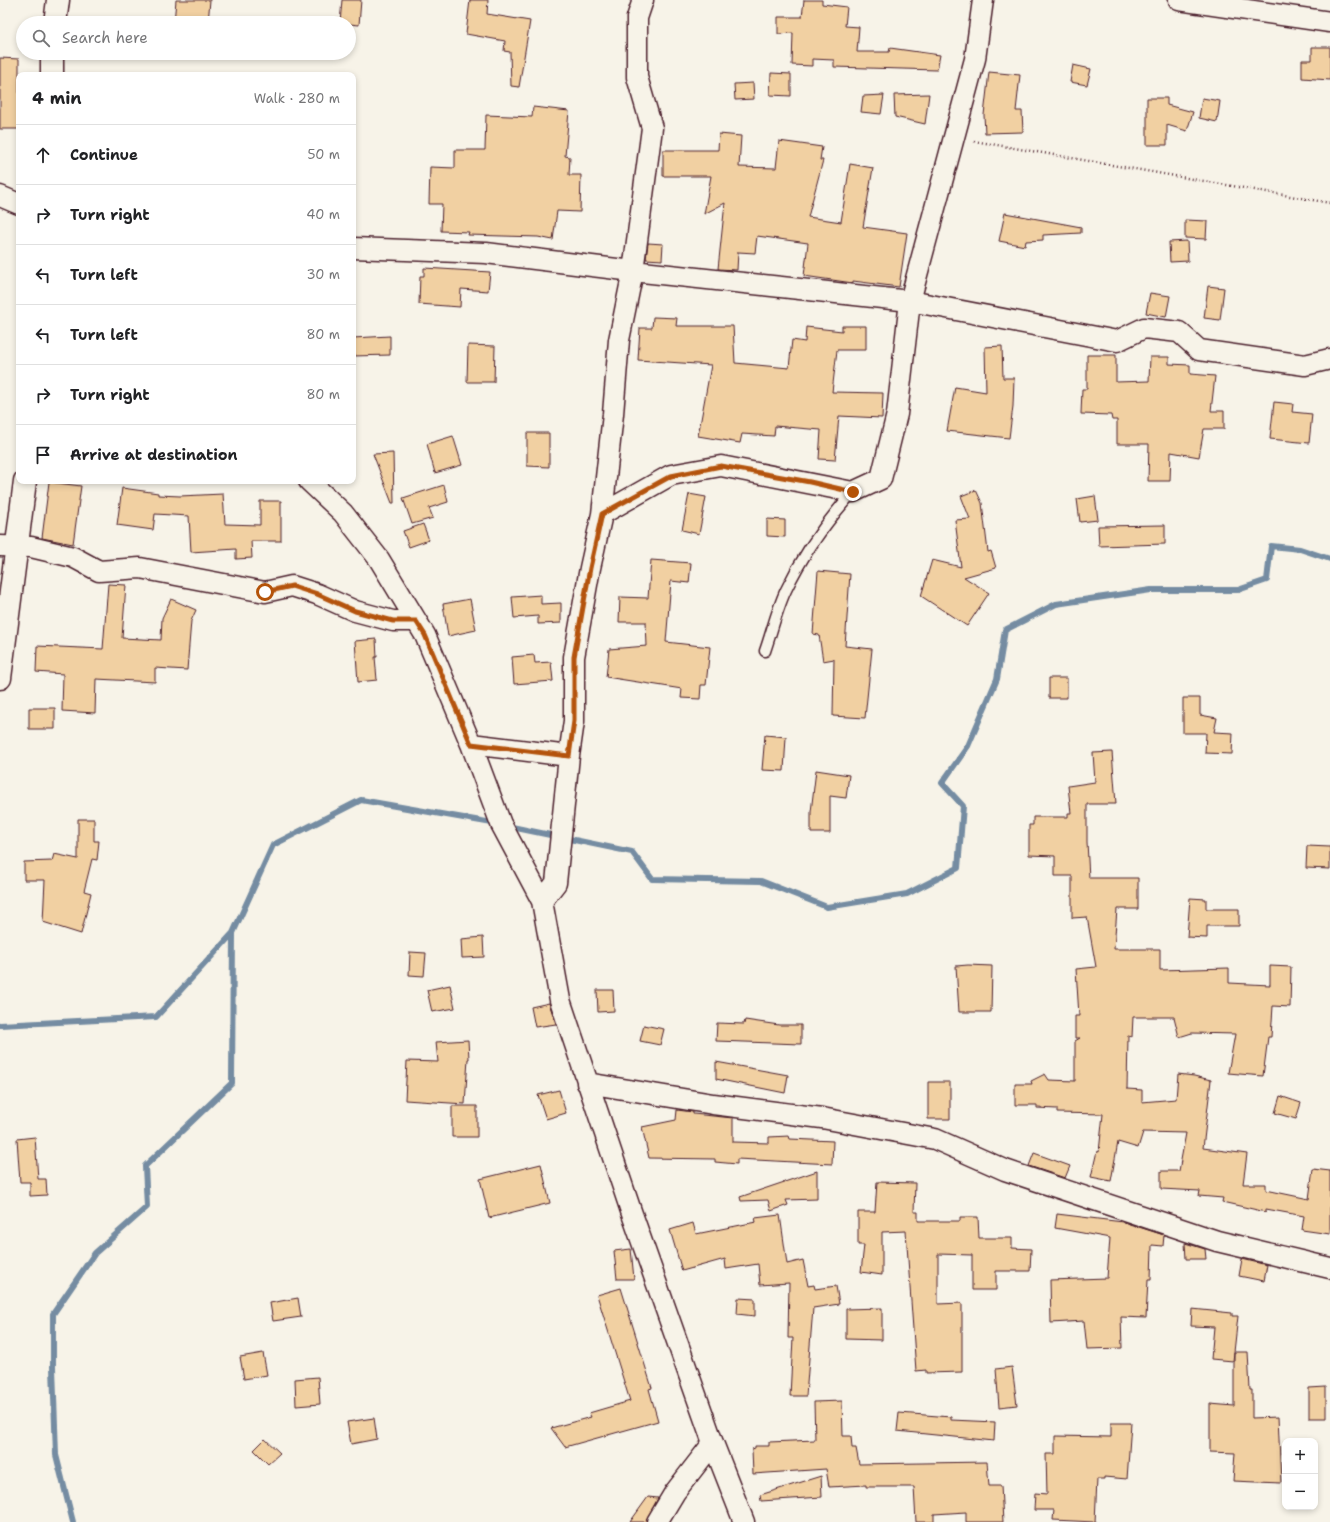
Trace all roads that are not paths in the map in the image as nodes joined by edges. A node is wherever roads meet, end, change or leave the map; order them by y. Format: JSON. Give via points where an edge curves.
{"nodes":[{"id":1,"x":58,"y":0,"type":"edge"},
{"id":2,"x":643,"y":0,"type":"edge"},
{"id":3,"x":983,"y":0,"type":"edge"},
{"id":4,"x":1179,"y":0,"type":"edge"},
{"id":5,"x":56,"y":16,"type":"edge"},
{"id":6,"x":1330,"y":22,"type":"edge"},
{"id":7,"x":52,"y":60,"type":"edge"},
{"id":8,"x":52,"y":72,"type":"edge"},
{"id":9,"x":0,"y":196,"type":"edge"},
{"id":10,"x":16,"y":203,"type":"edge"},
{"id":11,"x":356,"y":248,"type":"edge"},
{"id":12,"x":633,"y":271,"type":"junction"},
{"id":13,"x":910,"y":300,"type":"junction"},
{"id":14,"x":1330,"y":360,"type":"edge"},
{"id":15,"x":24,"y":484,"type":"edge"},
{"id":16,"x":312,"y":484,"type":"edge"},
{"id":17,"x":853,"y":492,"type":"junction"},
{"id":18,"x":602,"y":514,"type":"junction"},
{"id":19,"x":9,"y":546,"type":"edge"},
{"id":20,"x":416,"y":621,"type":"junction"},
{"id":21,"x":765,"y":651,"type":"dead end"},
{"id":22,"x":0,"y":678,"type":"edge"},
{"id":23,"x":471,"y":744,"type":"junction"},
{"id":24,"x":569,"y":756,"type":"junction"},
{"id":25,"x":542,"y":901,"type":"junction"},
{"id":26,"x":587,"y":1083,"type":"junction"},
{"id":27,"x":1330,"y":1268,"type":"edge"},
{"id":28,"x":713,"y":1443,"type":"junction"},
{"id":29,"x":657,"y":1522,"type":"edge"},
{"id":30,"x":744,"y":1522,"type":"edge"}],
"edges":[{"from":1,"to":5,"type":"street"},
{"from":2,"to":12,"type":"street","via":[[637,18],[637,77],[652,128]]},
{"from":3,"to":13,"type":"street","via":[[975,59]]},
{"from":4,"to":6,"type":"street"},
{"from":7,"to":8,"type":"street"},
{"from":9,"to":10,"type":"street"},
{"from":11,"to":12,"type":"street","via":[[486,253]]},
{"from":12,"to":13,"type":"street"},
{"from":12,"to":18,"type":"street","via":[[619,340],[614,414]]},
{"from":13,"to":14,"type":"street","via":[[1117,341],[1144,328],[1179,332],[1199,350],[1305,366]]},
{"from":13,"to":17,"type":"street","via":[[898,414],[881,479]]},
{"from":15,"to":19,"type":"street"},
{"from":16,"to":20,"type":"street","via":[[343,513],[374,553]]},
{"from":17,"to":18,"type":"street","via":[[721,466],[671,476]]},
{"from":17,"to":21,"type":"lane","via":[[808,550],[786,591]]},
{"from":18,"to":24,"type":"street","via":[[574,657],[574,721]]},
{"from":19,"to":20,"type":"street","via":[[32,547],[73,557],[99,571],[140,568],[265,592],[292,586],[355,611],[393,621]]},
{"from":19,"to":22,"type":"street"},
{"from":20,"to":23,"type":"street","via":[[425,635]]},
{"from":23,"to":24,"type":"street"},
{"from":23,"to":25,"type":"street","via":[[501,824]]},
{"from":24,"to":25,"type":"street","via":[[556,883]]},
{"from":25,"to":26,"type":"street","via":[[560,1000]]},
{"from":26,"to":27,"type":"street","via":[[713,1104],[822,1118],[935,1138],[1005,1170],[1217,1241]]},
{"from":26,"to":28,"type":"street"},
{"from":28,"to":29,"type":"street","via":[[675,1492]]},
{"from":28,"to":30,"type":"street"}]}
